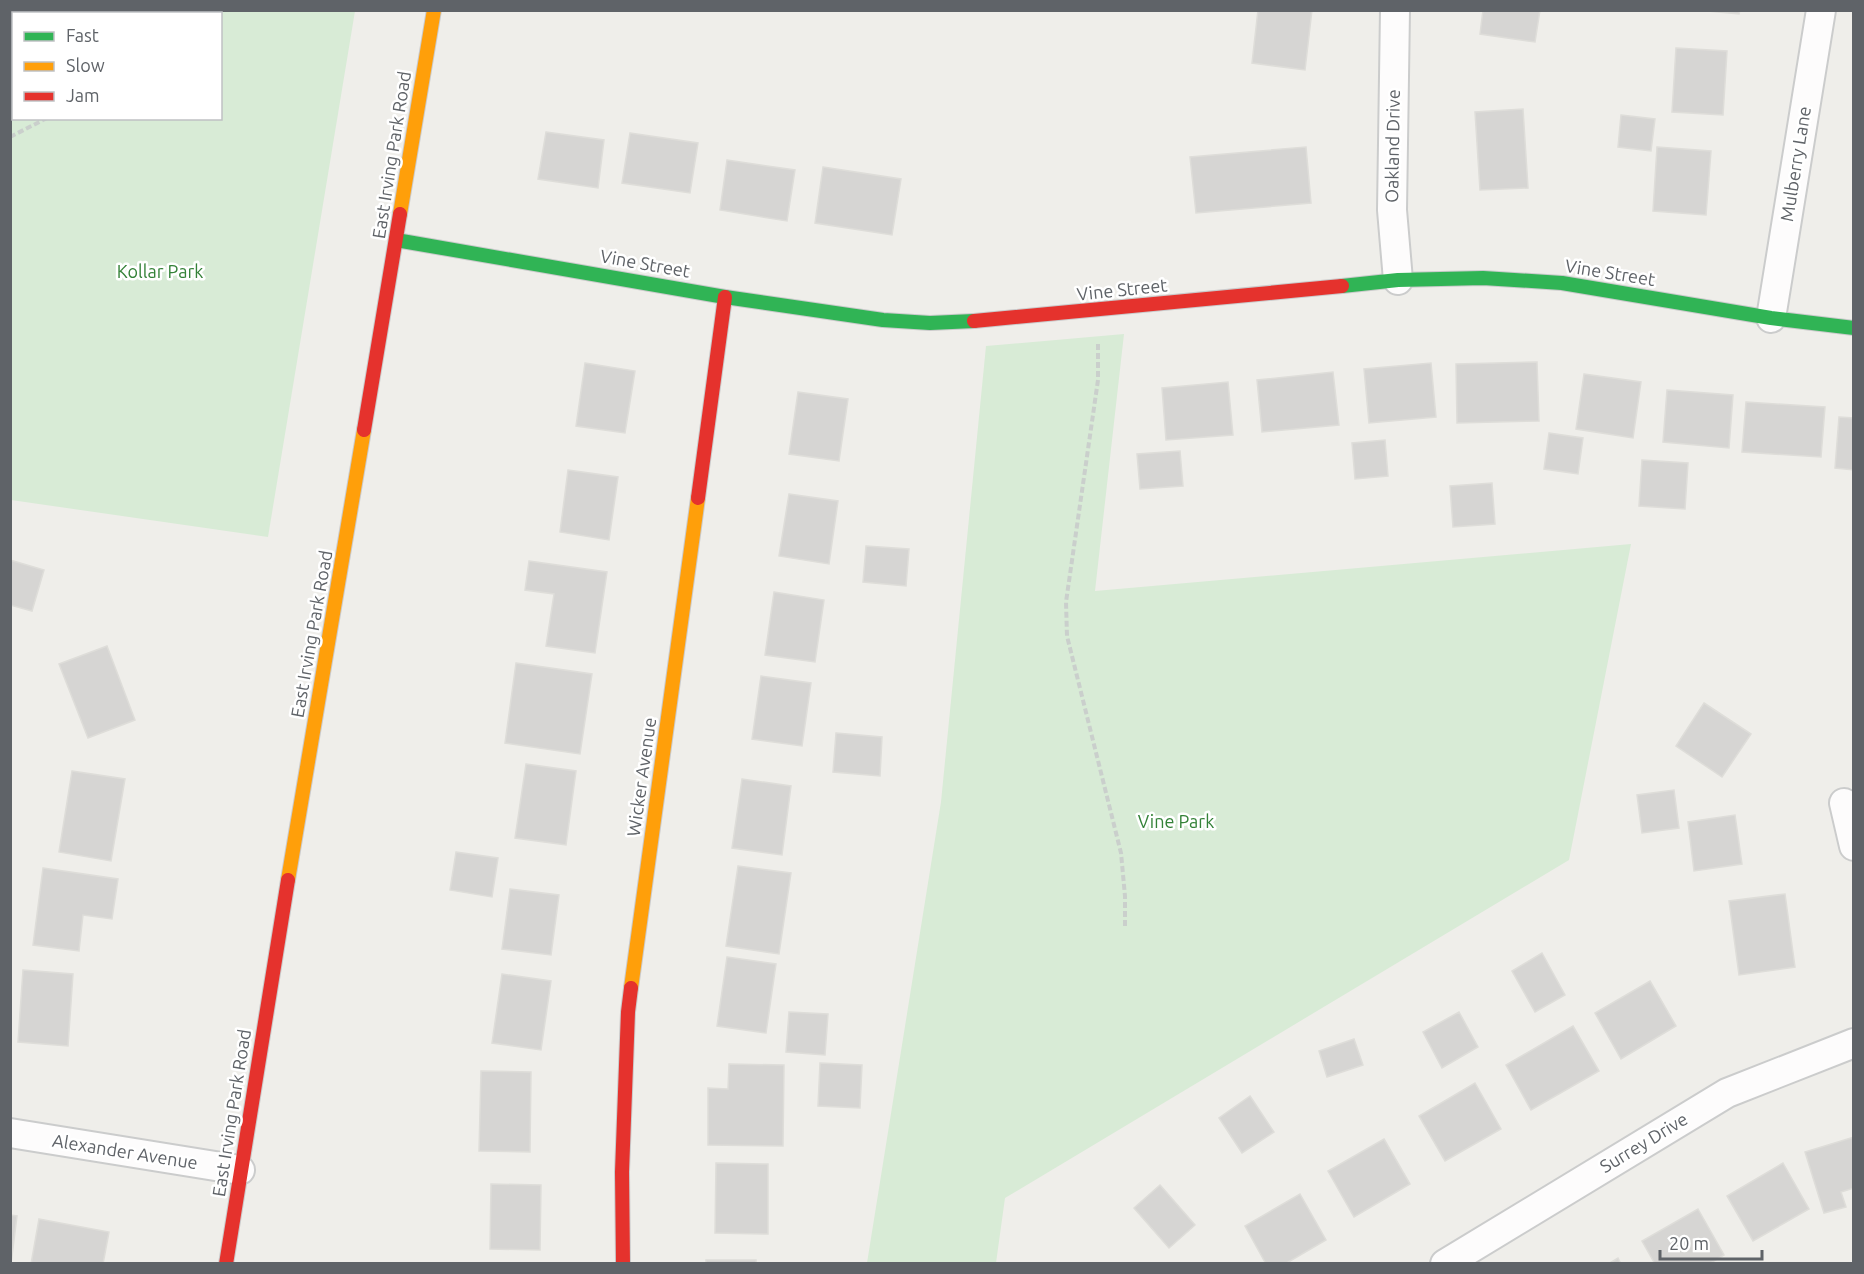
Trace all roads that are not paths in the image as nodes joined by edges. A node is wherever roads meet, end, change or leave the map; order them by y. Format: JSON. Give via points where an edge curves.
{"nodes":[{"id":1,"x":435,"y":10,"type":"edge"},
{"id":2,"x":1395,"y":10,"type":"edge"},
{"id":3,"x":1821,"y":10,"type":"edge"},
{"id":4,"x":396,"y":240,"type":"junction"},
{"id":5,"x":1398,"y":280,"type":"junction"},
{"id":6,"x":725,"y":297,"type":"junction"},
{"id":7,"x":1771,"y":318,"type":"junction"},
{"id":8,"x":1854,"y":328,"type":"edge"},
{"id":9,"x":1844,"y":803,"type":"dead end"},
{"id":10,"x":1854,"y":846,"type":"edge"},
{"id":11,"x":1854,"y":1043,"type":"edge"},
{"id":12,"x":10,"y":1133,"type":"edge"},
{"id":13,"x":240,"y":1170,"type":"junction"},
{"id":14,"x":226,"y":1263,"type":"edge"},
{"id":15,"x":623,"y":1263,"type":"edge"},
{"id":16,"x":1445,"y":1263,"type":"edge"}],
"edges":[{"from":1,"to":4,"type":"street","name":"East Irving Park Road"},
{"from":2,"to":5,"type":"street","name":"Oakland Drive","via":[[1392,210]]},
{"from":3,"to":7,"type":"street","name":"Mulberry Lane"},
{"from":4,"to":6,"type":"street","name":"Vine Street"},
{"from":4,"to":13,"type":"street","name":"East Irving Park Road"},
{"from":5,"to":6,"type":"street","name":"Vine Street","via":[[930,323]]},
{"from":5,"to":7,"type":"street","name":"Vine Street","via":[[1484,278],[1562,283]]},
{"from":6,"to":15,"type":"street","name":"Wicker Avenue","via":[[628,1012]]},
{"from":7,"to":8,"type":"street","name":"Vine Street"},
{"from":9,"to":10,"type":"street"},
{"from":11,"to":16,"type":"street","name":"Surrey Drive","via":[[1727,1094]]},
{"from":12,"to":13,"type":"street","name":"Alexander Avenue"},
{"from":13,"to":14,"type":"street","name":"East Irving Park Road"}]}
